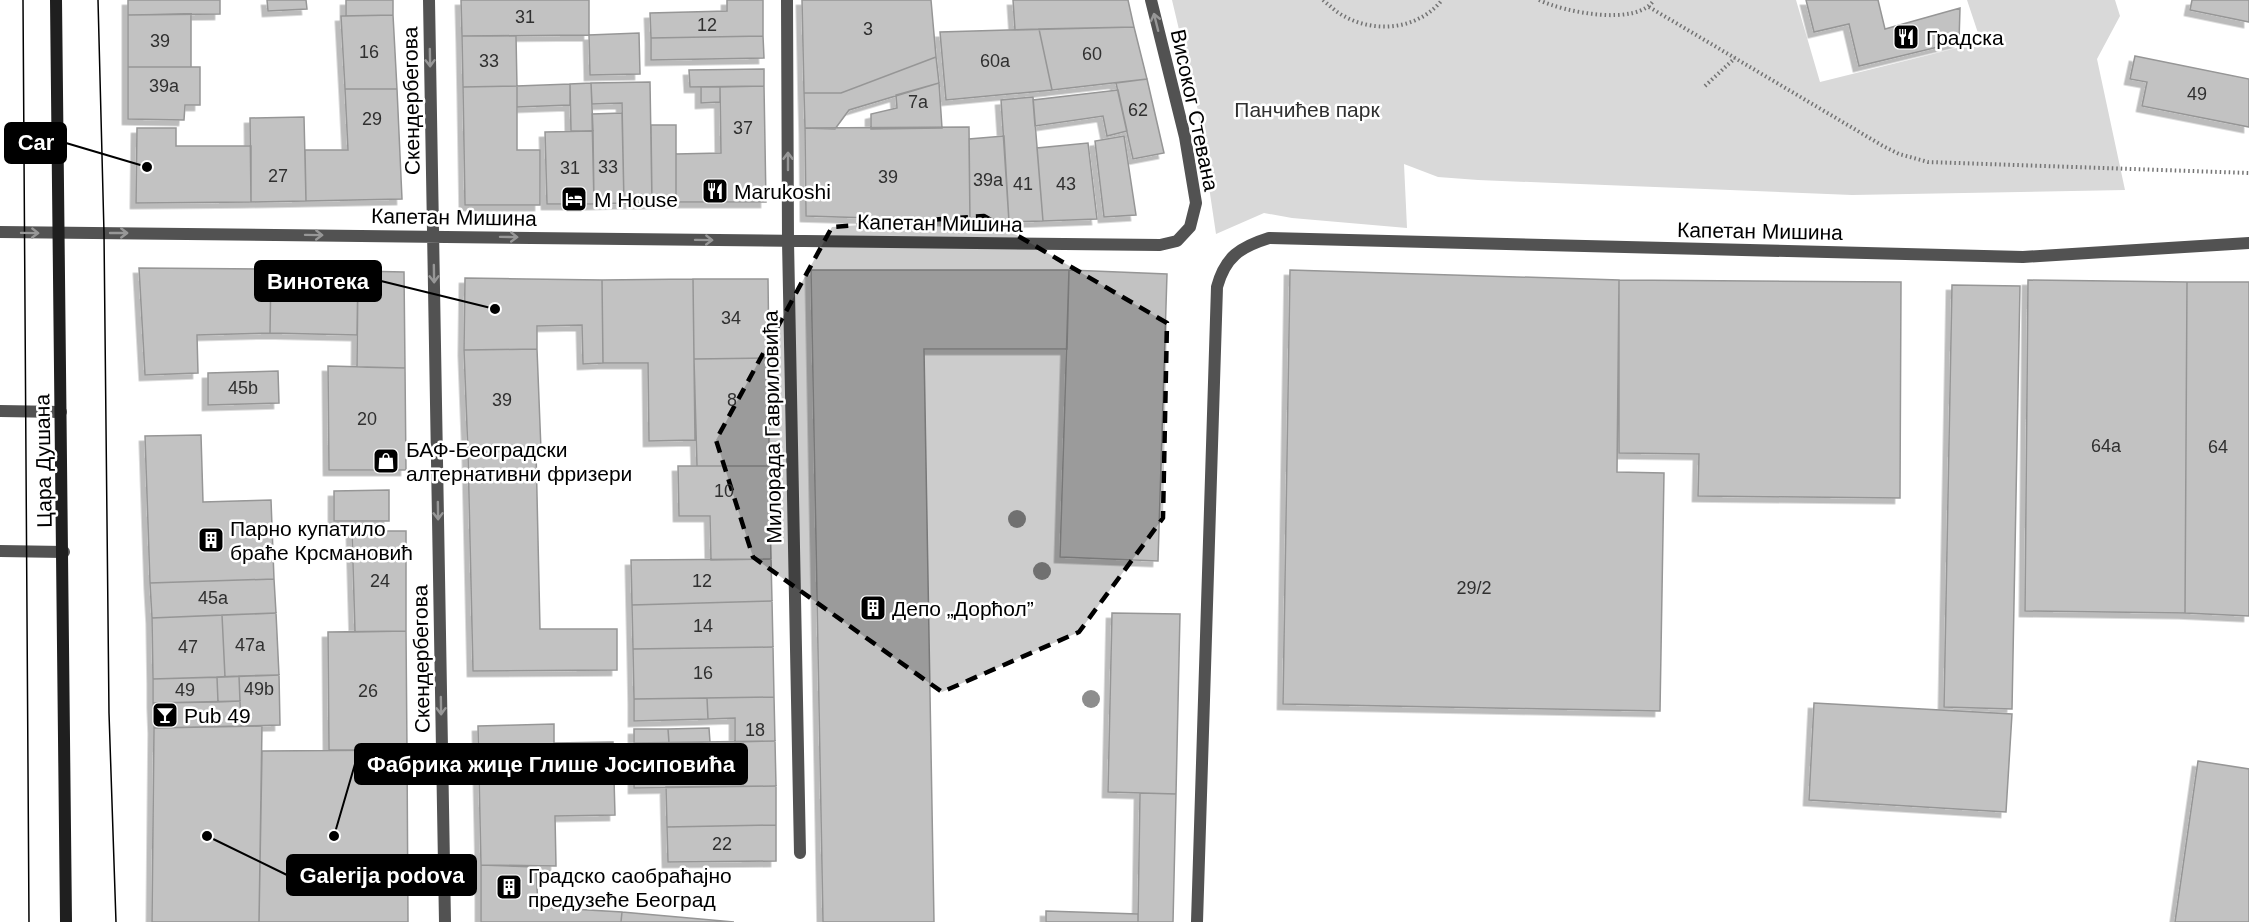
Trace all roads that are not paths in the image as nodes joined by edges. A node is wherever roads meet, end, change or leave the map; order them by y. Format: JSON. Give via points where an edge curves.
{"nodes":[{"id":1,"x":56,"y":0,"type":"edge"},
{"id":2,"x":429,"y":0,"type":"edge"},
{"id":3,"x":787,"y":0,"type":"edge"},
{"id":4,"x":1151,"y":0,"type":"edge"},
{"id":5,"x":0,"y":232,"type":"edge"},
{"id":6,"x":60,"y":233,"type":"junction"},
{"id":7,"x":434,"y":236,"type":"junction"},
{"id":8,"x":788,"y":241,"type":"junction"},
{"id":9,"x":2249,"y":243,"type":"edge"},
{"id":10,"x":1160,"y":244,"type":"joint"},
{"id":11,"x":0,"y":411,"type":"edge"},
{"id":12,"x":61,"y":412,"type":"junction"},
{"id":13,"x":0,"y":551,"type":"edge"},
{"id":14,"x":64,"y":552,"type":"junction"},
{"id":15,"x":800,"y":853,"type":"dead end"},
{"id":16,"x":66,"y":922,"type":"edge"},
{"id":17,"x":445,"y":922,"type":"edge"},
{"id":18,"x":1197,"y":922,"type":"edge"}],
"edges":[{"from":1,"to":6,"type":"main road","name":"Цара Душана"},
{"from":2,"to":7,"type":"street","name":"Скендербегова","one_way":true},
{"from":8,"to":3,"type":"street","name":"Милорада Гавриловића","one_way":true},
{"from":10,"to":4,"type":"street","name":"Високог Стевана","one_way":true,"via":[[1177,242],[1190,227],[1196,203],[1185,137]]},
{"from":5,"to":6,"type":"street","name":"Капетан Мишина","one_way":true},
{"from":6,"to":7,"type":"street","name":"Капетан Мишина","one_way":true},
{"from":6,"to":12,"type":"main road","name":"Цара Душана"},
{"from":7,"to":8,"type":"street","name":"Капетан Мишина","one_way":true},
{"from":7,"to":17,"type":"street","name":"Скендербегова","one_way":true},
{"from":8,"to":10,"type":"street","name":"Капетан Мишина"},
{"from":8,"to":15,"type":"street","name":"Милорада Гавриловића"},
{"from":9,"to":18,"type":"street","name":"Капетан Мишина","via":[[2023,257],[1269,238],[1246,246],[1221,273],[1217,287]]},
{"from":11,"to":12,"type":"street"},
{"from":12,"to":14,"type":"main road","name":"Цара Душана"},
{"from":13,"to":14,"type":"street"},
{"from":14,"to":16,"type":"main road","name":"Цара Душана"}]}
